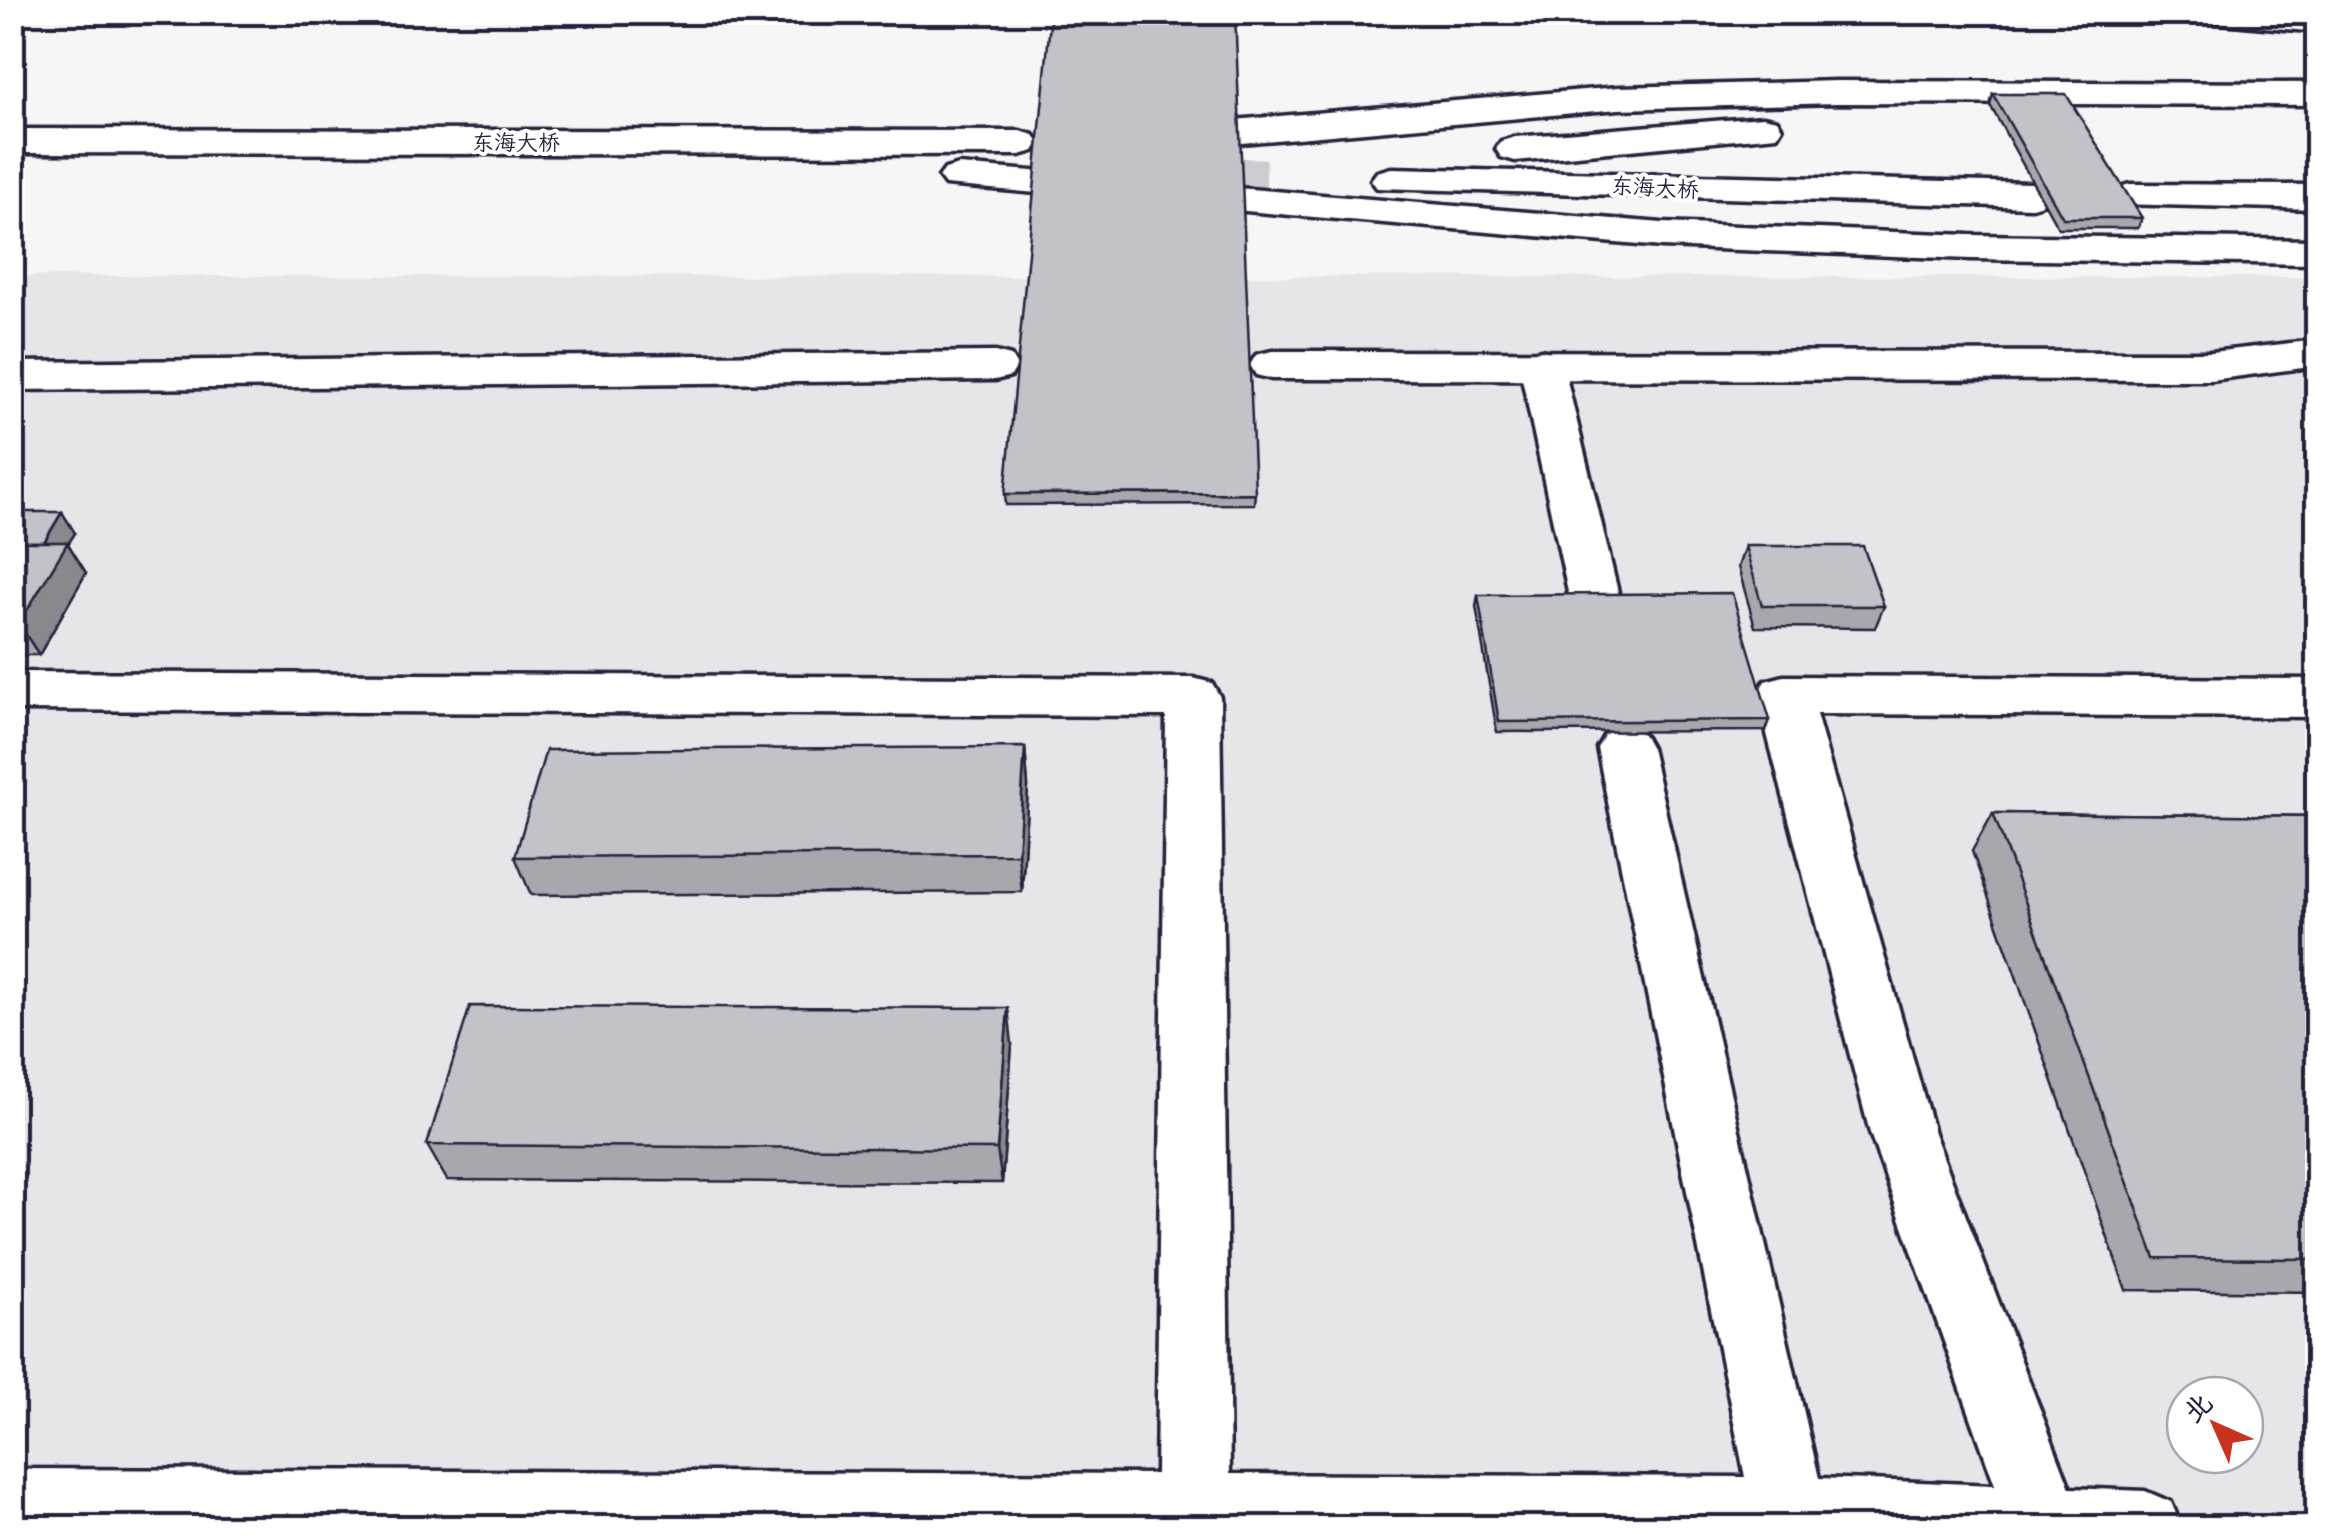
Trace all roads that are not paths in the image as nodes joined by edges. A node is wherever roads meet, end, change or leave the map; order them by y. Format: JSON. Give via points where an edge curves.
{"nodes":[{"id":1,"x":2220,"y":12,"type":"edge"},
{"id":2,"x":2318,"y":22,"type":"edge"},
{"id":3,"x":2318,"y":94,"type":"edge"},
{"id":4,"x":1996,"y":128,"type":"dead end"},
{"id":5,"x":2083,"y":128,"type":"edge"},
{"id":6,"x":2318,"y":130,"type":"edge"},
{"id":7,"x":12,"y":141,"type":"edge"},
{"id":8,"x":1130,"y":142,"type":"edge"},
{"id":9,"x":12,"y":176,"type":"edge"},
{"id":10,"x":958,"y":176,"type":"junction"},
{"id":11,"x":2032,"y":196,"type":"dead end"},
{"id":12,"x":2130,"y":196,"type":"edge"},
{"id":13,"x":2318,"y":198,"type":"edge"},
{"id":14,"x":2318,"y":252,"type":"edge"},
{"id":15,"x":2318,"y":352,"type":"edge"},
{"id":16,"x":1541,"y":364,"type":"junction"},
{"id":17,"x":1272,"y":365,"type":"dead end"},
{"id":18,"x":995,"y":366,"type":"dead end"},
{"id":19,"x":2212,"y":366,"type":"junction"},
{"id":20,"x":12,"y":376,"type":"edge"},
{"id":21,"x":2318,"y":382,"type":"edge"},
{"id":22,"x":1593,"y":592,"type":"edge"},
{"id":23,"x":12,"y":691,"type":"edge"},
{"id":24,"x":2318,"y":698,"type":"edge"},
{"id":25,"x":1624,"y":748,"type":"dead end"},
{"id":26,"x":12,"y":1506,"type":"edge"},
{"id":27,"x":1192,"y":1511,"type":"junction"},
{"id":28,"x":1792,"y":1521,"type":"edge"},
{"id":29,"x":2047,"y":1526,"type":"edge"},
{"id":30,"x":2145,"y":1528,"type":"edge"}],
"edges":[{"from":1,"to":2,"type":"main road"},
{"from":3,"to":8,"type":"main road","via":[[1619,98]]},
{"from":4,"to":11,"type":"main road","name":"东海大桥","via":[[1770,127],[1540,150],[1278,162],[1802,194]]},
{"from":5,"to":6,"type":"main road"},
{"from":7,"to":10,"type":"main road","name":"东海大桥","via":[[1016,160]]},
{"from":9,"to":10,"type":"main road","name":"东海大桥"},
{"from":10,"to":14,"type":"main road","via":[[1662,235],[1970,248]]},
{"from":12,"to":13,"type":"main road"},
{"from":15,"to":19,"type":"main road"},
{"from":16,"to":17,"type":"main road"},
{"from":16,"to":19,"type":"main road"},
{"from":16,"to":22,"type":"main road"},
{"from":18,"to":20,"type":"main road"},
{"from":19,"to":21,"type":"main road"},
{"from":23,"to":27,"type":"main road","via":[[1193,697]]},
{"from":24,"to":29,"type":"main road","via":[[1784,695],[1902,1133]]},
{"from":25,"to":28,"type":"main road"},
{"from":26,"to":27,"type":"main road"},
{"from":27,"to":28,"type":"main road"},
{"from":28,"to":29,"type":"main road"},
{"from":29,"to":30,"type":"main road"}]}
